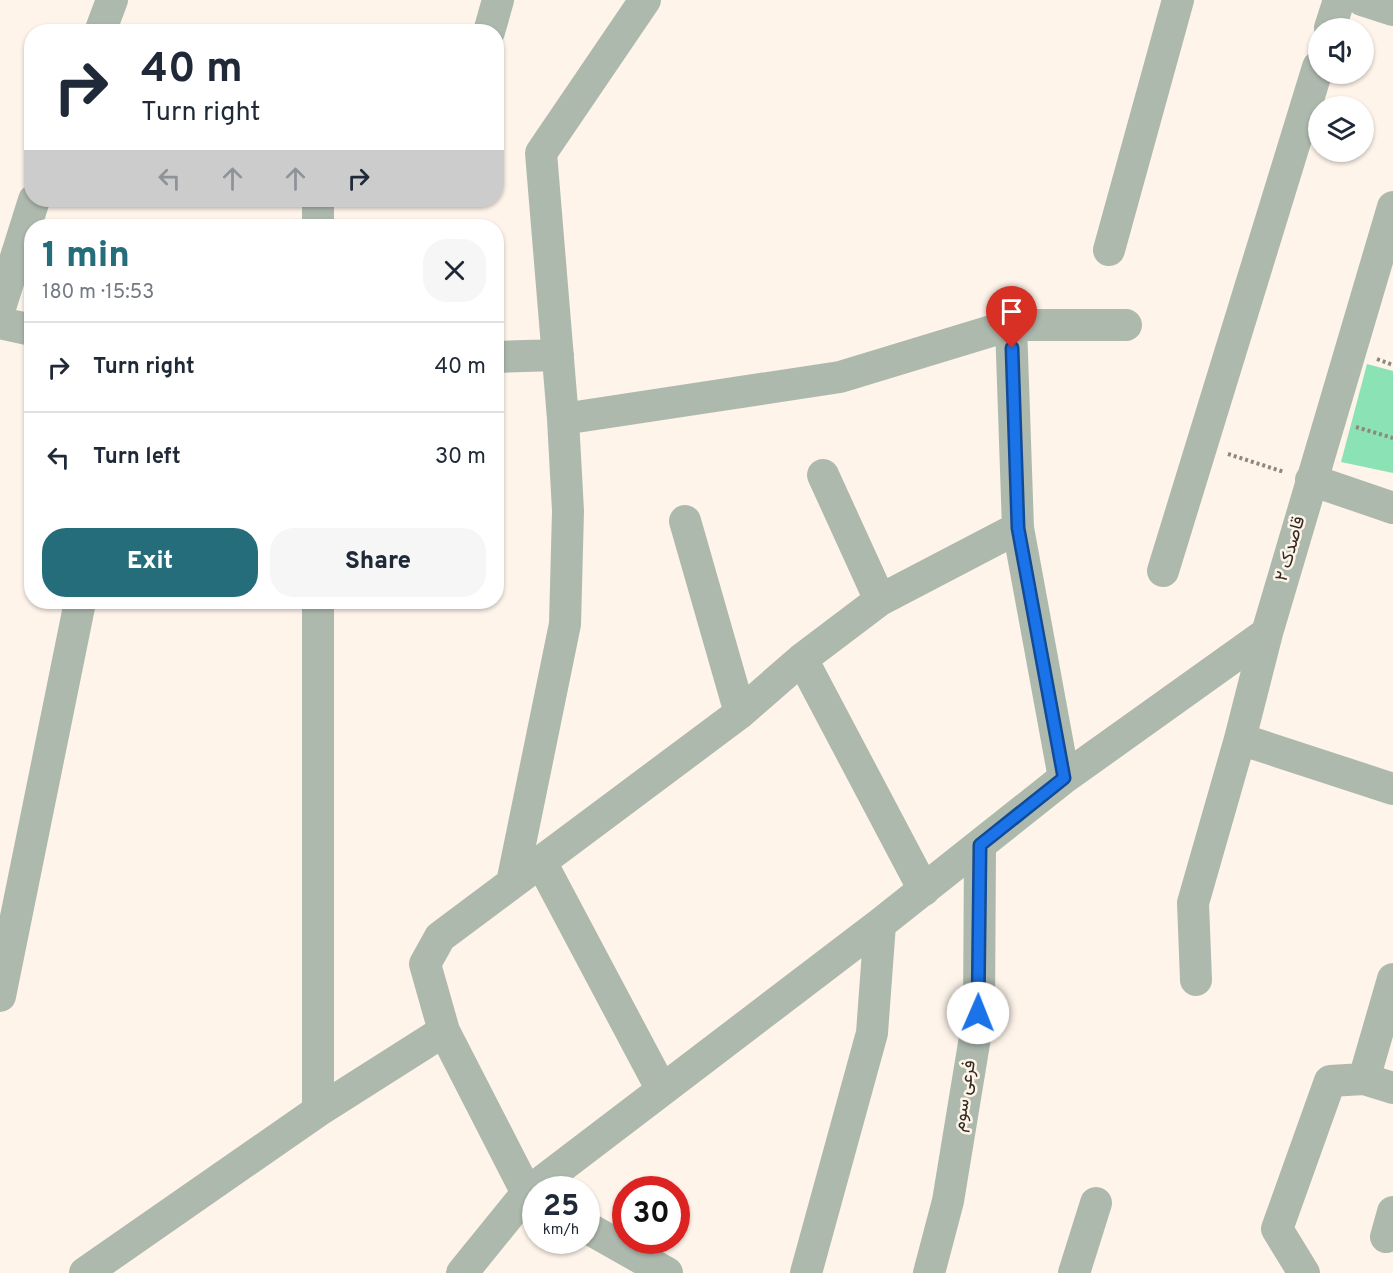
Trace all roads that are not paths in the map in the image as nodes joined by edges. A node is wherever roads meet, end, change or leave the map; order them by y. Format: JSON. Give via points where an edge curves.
{"nodes":[{"id":1,"x":112,"y":0,"type":"edge"},
{"id":2,"x":498,"y":0,"type":"edge"},
{"id":3,"x":645,"y":0,"type":"edge"},
{"id":4,"x":1178,"y":0,"type":"edge"},
{"id":5,"x":1339,"y":0,"type":"edge"},
{"id":6,"x":1333,"y":18,"type":"edge"},
{"id":7,"x":103,"y":24,"type":"edge"},
{"id":8,"x":491,"y":24,"type":"edge"},
{"id":9,"x":1313,"y":84,"type":"edge"},
{"id":10,"x":1393,"y":207,"type":"edge"},
{"id":11,"x":24,"y":232,"type":"edge"},
{"id":12,"x":1109,"y":250,"type":"dead end"},
{"id":13,"x":0,"y":308,"type":"edge"},
{"id":14,"x":0,"y":322,"type":"edge"},
{"id":15,"x":1011,"y":325,"type":"junction"},
{"id":16,"x":1126,"y":325,"type":"dead end"},
{"id":17,"x":24,"y":328,"type":"edge"},
{"id":18,"x":558,"y":355,"type":"junction"},
{"id":19,"x":504,"y":357,"type":"edge"},
{"id":20,"x":563,"y":419,"type":"junction"},
{"id":21,"x":823,"y":475,"type":"dead end"},
{"id":22,"x":1311,"y":480,"type":"junction"},
{"id":23,"x":1393,"y":508,"type":"edge"},
{"id":24,"x":685,"y":521,"type":"dead end"},
{"id":25,"x":1018,"y":528,"type":"junction"},
{"id":26,"x":1163,"y":571,"type":"dead end"},
{"id":27,"x":880,"y":600,"type":"junction"},
{"id":28,"x":79,"y":609,"type":"edge"},
{"id":29,"x":318,"y":609,"type":"edge"},
{"id":30,"x":1267,"y":633,"type":"junction"},
{"id":31,"x":802,"y":659,"type":"junction"},
{"id":32,"x":740,"y":713,"type":"junction"},
{"id":33,"x":1240,"y":739,"type":"junction"},
{"id":34,"x":1064,"y":778,"type":"junction"},
{"id":35,"x":1393,"y":789,"type":"edge"},
{"id":36,"x":980,"y":845,"type":"junction"},
{"id":37,"x":541,"y":862,"type":"junction"},
{"id":38,"x":512,"y":883,"type":"junction"},
{"id":39,"x":924,"y":890,"type":"junction"},
{"id":40,"x":880,"y":924,"type":"junction"},
{"id":41,"x":1393,"y":979,"type":"edge"},
{"id":42,"x":1196,"y":980,"type":"dead end"},
{"id":43,"x":0,"y":996,"type":"edge"},
{"id":44,"x":444,"y":1031,"type":"junction"},
{"id":45,"x":1379,"y":1083,"type":"edge"},
{"id":46,"x":662,"y":1090,"type":"junction"},
{"id":47,"x":318,"y":1111,"type":"junction"},
{"id":48,"x":555,"y":1176,"type":"edge"},
{"id":49,"x":522,"y":1178,"type":"edge"},
{"id":50,"x":1096,"y":1203,"type":"dead end"},
{"id":51,"x":522,"y":1205,"type":"edge"},
{"id":52,"x":600,"y":1235,"type":"edge"},
{"id":53,"x":85,"y":1273,"type":"edge"},
{"id":54,"x":462,"y":1273,"type":"edge"},
{"id":55,"x":666,"y":1273,"type":"edge"},
{"id":56,"x":806,"y":1273,"type":"edge"},
{"id":57,"x":929,"y":1273,"type":"edge"},
{"id":58,"x":1074,"y":1273,"type":"edge"},
{"id":59,"x":1304,"y":1273,"type":"edge"}],
"edges":[{"from":1,"to":7,"type":"street"},
{"from":2,"to":8,"type":"street"},
{"from":3,"to":18,"type":"street","via":[[541,153]]},
{"from":4,"to":12,"type":"street"},
{"from":5,"to":6,"type":"street"},
{"from":9,"to":26,"type":"street"},
{"from":10,"to":22,"type":"street","name":"قاصدک ۲"},
{"from":11,"to":13,"type":"street"},
{"from":14,"to":17,"type":"street"},
{"from":15,"to":16,"type":"street"},
{"from":15,"to":20,"type":"street","via":[[840,377]]},
{"from":15,"to":25,"type":"street"},
{"from":18,"to":19,"type":"street"},
{"from":18,"to":20,"type":"street"},
{"from":20,"to":38,"type":"street","via":[[568,511],[564,624]]},
{"from":21,"to":27,"type":"street"},
{"from":22,"to":23,"type":"street"},
{"from":22,"to":30,"type":"street","name":"قاصدک ۲"},
{"from":24,"to":32,"type":"street"},
{"from":25,"to":27,"type":"street"},
{"from":25,"to":34,"type":"street"},
{"from":27,"to":31,"type":"street"},
{"from":28,"to":43,"type":"street"},
{"from":29,"to":47,"type":"street"},
{"from":30,"to":33,"type":"street","name":"قاصدک ۲"},
{"from":30,"to":34,"type":"street"},
{"from":31,"to":32,"type":"street"},
{"from":31,"to":39,"type":"street"},
{"from":32,"to":37,"type":"street"},
{"from":33,"to":35,"type":"street"},
{"from":33,"to":42,"type":"street","name":"قاصدک ۲","via":[[1194,903]]},
{"from":34,"to":36,"type":"street"},
{"from":36,"to":39,"type":"street"},
{"from":36,"to":57,"type":"street","name":"فرعی سوم","via":[[978,1013],[948,1201]]},
{"from":37,"to":38,"type":"street"},
{"from":37,"to":46,"type":"street"},
{"from":38,"to":44,"type":"street","via":[[440,937],[425,964]]},
{"from":39,"to":40,"type":"street"},
{"from":40,"to":46,"type":"street"},
{"from":40,"to":56,"type":"street","via":[[872,1033]]},
{"from":41,"to":45,"type":"street"},
{"from":44,"to":47,"type":"street"},
{"from":44,"to":49,"type":"street"},
{"from":45,"to":59,"type":"street","via":[[1330,1081],[1277,1229]]},
{"from":46,"to":48,"type":"street"},
{"from":47,"to":53,"type":"street"},
{"from":50,"to":58,"type":"street"},
{"from":51,"to":54,"type":"street"},
{"from":52,"to":55,"type":"street"}]}
